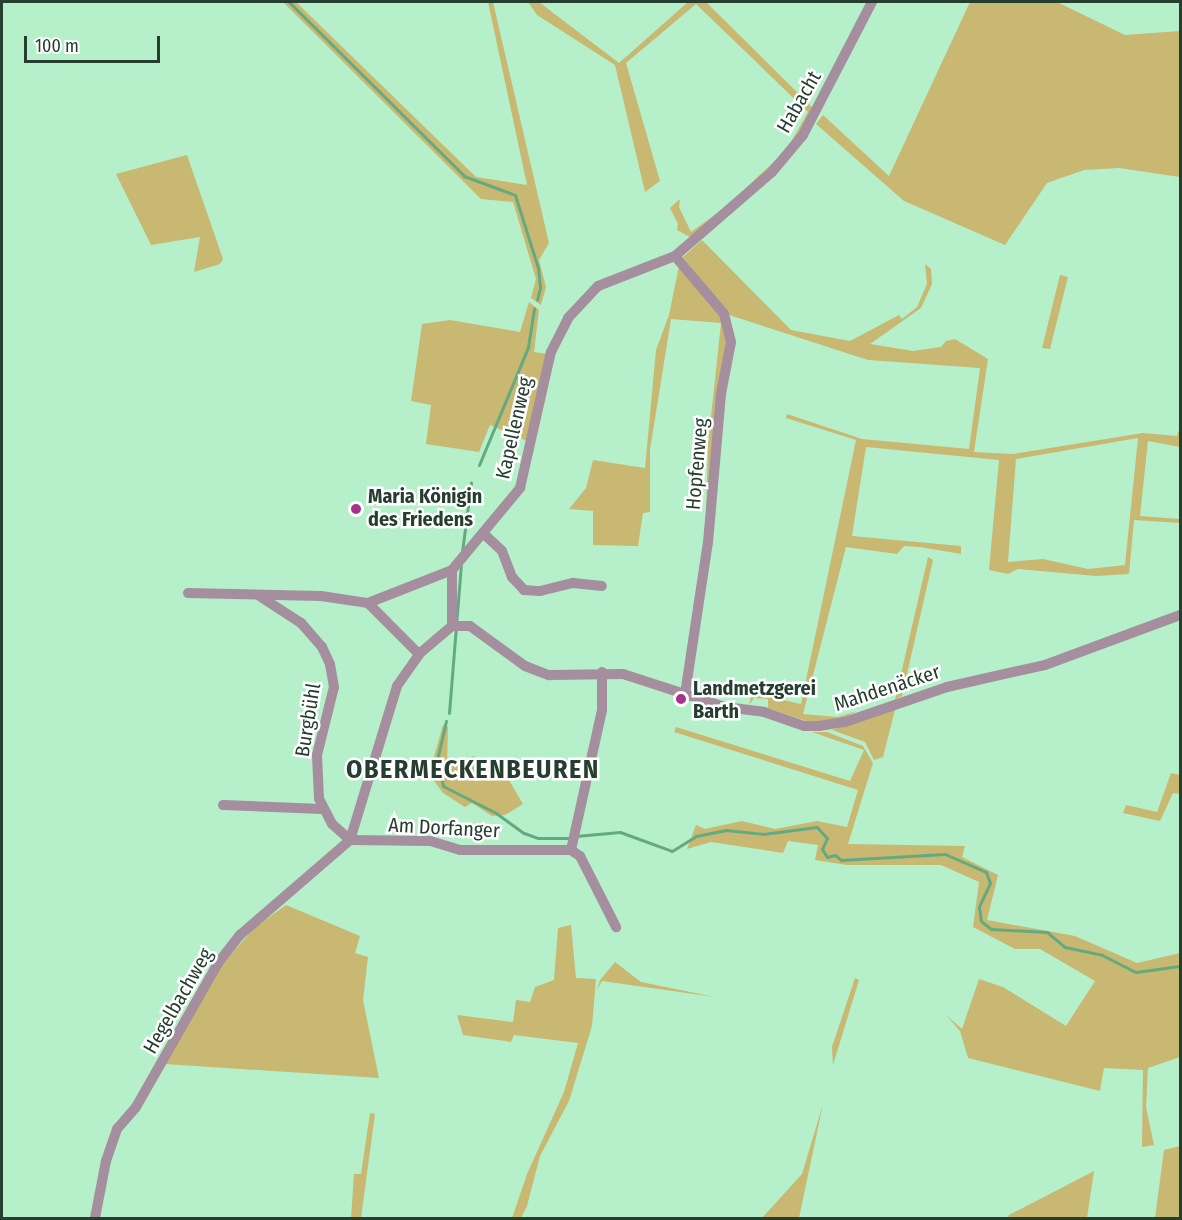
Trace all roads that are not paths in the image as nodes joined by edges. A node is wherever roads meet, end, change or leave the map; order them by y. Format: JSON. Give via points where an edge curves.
{"nodes":[{"id":1,"x":873,"y":2,"type":"edge"},
{"id":2,"x":735,"y":206,"type":"joint"},
{"id":3,"x":675,"y":256,"type":"junction"},
{"id":4,"x":485,"y":535,"type":"junction"},
{"id":5,"x":457,"y":565,"type":"junction"},
{"id":6,"x":602,"y":586,"type":"dead end"},
{"id":7,"x":188,"y":593,"type":"dead end"},
{"id":8,"x":261,"y":597,"type":"junction"},
{"id":9,"x":368,"y":603,"type":"junction"},
{"id":10,"x":1180,"y":615,"type":"edge"},
{"id":11,"x":455,"y":626,"type":"junction"},
{"id":12,"x":419,"y":654,"type":"junction"},
{"id":13,"x":602,"y":672,"type":"junction"},
{"id":14,"x":685,"y":693,"type":"junction"},
{"id":15,"x":223,"y":805,"type":"dead end"},
{"id":16,"x":322,"y":809,"type":"junction"},
{"id":17,"x":350,"y":840,"type":"junction"},
{"id":18,"x":573,"y":841,"type":"junction"},
{"id":19,"x":616,"y":927,"type":"dead end"},
{"id":20,"x":95,"y":1218,"type":"edge"}],
"edges":[{"from":1,"to":2,"type":"street","name":"Habacht","via":[[803,135],[772,172]]},
{"from":2,"to":3,"type":"street","name":"Kapellenweg"},
{"from":3,"to":4,"type":"street","name":"Kapellenweg","via":[[598,286],[568,318],[549,359],[520,488]]},
{"from":3,"to":14,"type":"street","name":"Hopfenweg","via":[[724,314],[731,342],[721,394],[708,542]]},
{"from":4,"to":5,"type":"street","name":"Kapellenweg"},
{"from":4,"to":6,"type":"street","via":[[502,551],[512,577],[524,590],[540,591],[573,583]]},
{"from":5,"to":9,"type":"street","name":"Kapellenweg"},
{"from":5,"to":11,"type":"street"},
{"from":7,"to":8,"type":"street","name":"Kapellenweg"},
{"from":8,"to":9,"type":"street","name":"Kapellenweg","via":[[321,596]]},
{"from":8,"to":16,"type":"street","name":"Burgbühl","via":[[293,616],[314,637],[333,675],[331,708],[317,755]]},
{"from":9,"to":12,"type":"street"},
{"from":10,"to":14,"type":"street","name":"Mahdenäcker","via":[[1045,665],[916,695],[830,725],[804,726]]},
{"from":11,"to":12,"type":"street","name":"Am Dorfanger"},
{"from":11,"to":13,"type":"street","via":[[476,630],[525,666],[549,675]]},
{"from":12,"to":17,"type":"street","name":"Am Dorfanger","via":[[388,707]]},
{"from":13,"to":14,"type":"street","name":"Mahdenäcker","via":[[624,674]]},
{"from":13,"to":18,"type":"street","via":[[602,710]]},
{"from":15,"to":16,"type":"street"},
{"from":16,"to":17,"type":"street"},
{"from":17,"to":18,"type":"street","name":"Am Dorfanger","via":[[431,841],[460,850]]},
{"from":17,"to":20,"type":"street","name":"Hegelbachweg","via":[[240,935],[218,963],[136,1107],[117,1129]]},
{"from":18,"to":19,"type":"street"}]}
